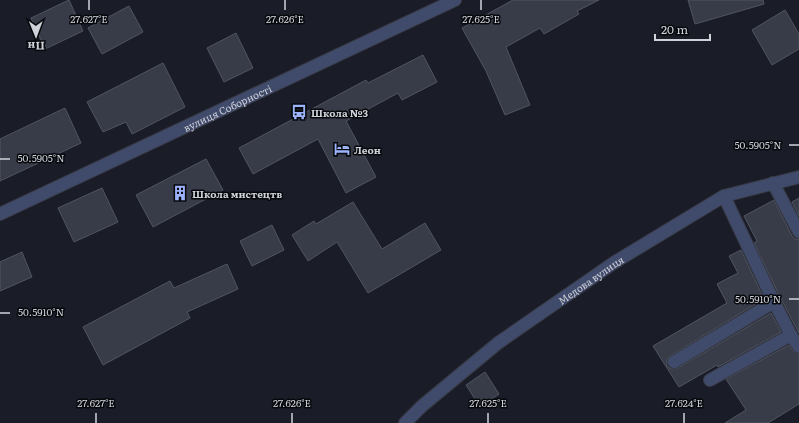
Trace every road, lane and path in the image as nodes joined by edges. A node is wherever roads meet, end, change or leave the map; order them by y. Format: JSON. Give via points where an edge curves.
{"nodes":[{"id":1,"x":455,"y":0,"type":"edge"},
{"id":2,"x":799,"y":178,"type":"edge"},
{"id":3,"x":773,"y":184,"type":"junction"},
{"id":4,"x":724,"y":196,"type":"junction"},
{"id":5,"x":0,"y":214,"type":"edge"},
{"id":6,"x":799,"y":232,"type":"edge"},
{"id":7,"x":774,"y":302,"type":"junction"},
{"id":8,"x":791,"y":335,"type":"junction"},
{"id":9,"x":799,"y":347,"type":"edge"},
{"id":10,"x":674,"y":362,"type":"dead end"},
{"id":11,"x":710,"y":380,"type":"dead end"},
{"id":12,"x":405,"y":423,"type":"edge"}],
"edges":[{"from":1,"to":5,"type":"street","name":"вулиця Соборності"},
{"from":2,"to":3,"type":"street","name":"Медова вулиця"},
{"from":3,"to":4,"type":"street","name":"Медова вулиця"},
{"from":3,"to":6,"type":"street"},
{"from":4,"to":7,"type":"street"},
{"from":4,"to":12,"type":"street","name":"Медова вулиця","via":[[615,262],[498,343]]},
{"from":7,"to":8,"type":"street"},
{"from":7,"to":10,"type":"street"},
{"from":8,"to":9,"type":"street"},
{"from":8,"to":11,"type":"street"}]}
